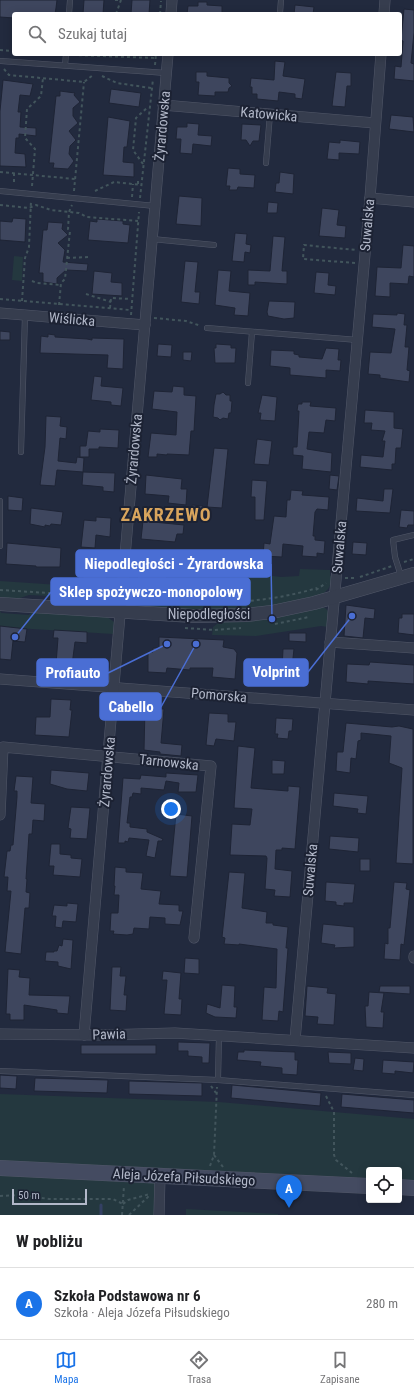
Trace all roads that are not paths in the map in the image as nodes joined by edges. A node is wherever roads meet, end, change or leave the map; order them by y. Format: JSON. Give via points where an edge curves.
{"nodes":[{"id":1,"x":70,"y":0,"type":"edge"},
{"id":2,"x":172,"y":0,"type":"edge"},
{"id":3,"x":281,"y":0,"type":"edge"},
{"id":4,"x":385,"y":0,"type":"edge"},
{"id":5,"x":69,"y":12,"type":"edge"},
{"id":6,"x":171,"y":12,"type":"edge"},
{"id":7,"x":280,"y":12,"type":"edge"},
{"id":8,"x":384,"y":12,"type":"edge"},
{"id":9,"x":66,"y":56,"type":"edge"},
{"id":10,"x":168,"y":56,"type":"edge"},
{"id":11,"x":381,"y":56,"type":"edge"},
{"id":12,"x":1,"y":61,"type":"road end"},
{"id":13,"x":65,"y":66,"type":"junction"},
{"id":14,"x":166,"y":73,"type":"junction"},
{"id":15,"x":163,"y":105,"type":"junction"},
{"id":16,"x":270,"y":114,"type":"junction"},
{"id":17,"x":375,"y":123,"type":"junction"},
{"id":18,"x":266,"y":163,"type":"dead end"},
{"id":19,"x":0,"y":191,"type":"edge"},
{"id":20,"x":370,"y":198,"type":"junction"},
{"id":21,"x":414,"y":202,"type":"edge"},
{"id":22,"x":155,"y":206,"type":"junction"},
{"id":23,"x":152,"y":239,"type":"junction"},
{"id":24,"x":214,"y":245,"type":"dead end"},
{"id":25,"x":0,"y":313,"type":"edge"},
{"id":26,"x":25,"y":315,"type":"junction"},
{"id":27,"x":145,"y":325,"type":"junction"},
{"id":28,"x":207,"y":328,"type":"road end"},
{"id":29,"x":252,"y":332,"type":"junction"},
{"id":30,"x":358,"y":340,"type":"junction"},
{"id":31,"x":248,"y":383,"type":"dead end"},
{"id":32,"x":21,"y":452,"type":"dead end"},
{"id":33,"x":0,"y":501,"type":"edge"},
{"id":34,"x":414,"y":535,"type":"edge"},
{"id":35,"x":0,"y":546,"type":"edge"},
{"id":36,"x":403,"y":571,"type":"edge"},
{"id":37,"x":334,"y":598,"type":"junction"},
{"id":38,"x":0,"y":604,"type":"edge"},
{"id":39,"x":120,"y":612,"type":"junction"},
{"id":40,"x":330,"y":642,"type":"junction"},
{"id":41,"x":414,"y":648,"type":"edge"},
{"id":42,"x":0,"y":679,"type":"edge"},
{"id":43,"x":115,"y":687,"type":"junction"},
{"id":44,"x":325,"y":704,"type":"junction"},
{"id":45,"x":414,"y":710,"type":"edge"},
{"id":46,"x":108,"y":756,"type":"junction"},
{"id":47,"x":0,"y":815,"type":"edge"},
{"id":48,"x":194,"y":938,"type":"dead end"},
{"id":49,"x":0,"y":1034,"type":"edge"},
{"id":50,"x":84,"y":1035,"type":"junction"},
{"id":51,"x":219,"y":1035,"type":"junction"},
{"id":52,"x":295,"y":1040,"type":"junction"},
{"id":53,"x":414,"y":1048,"type":"edge"},
{"id":54,"x":0,"y":1071,"type":"edge"},
{"id":55,"x":218,"y":1080,"type":"junction"},
{"id":56,"x":414,"y":1095,"type":"edge"},
{"id":57,"x":0,"y":1168,"type":"edge"},
{"id":58,"x":160,"y":1176,"type":"junction"},
{"id":59,"x":366,"y":1186,"type":"edge"},
{"id":60,"x":402,"y":1187,"type":"edge"},
{"id":61,"x":414,"y":1188,"type":"edge"},
{"id":62,"x":159,"y":1215,"type":"edge"}],
"edges":[{"from":1,"to":5,"type":"lane"},
{"from":2,"to":6,"type":"street"},
{"from":3,"to":7,"type":"lane"},
{"from":4,"to":8,"type":"street"},
{"from":9,"to":13,"type":"lane"},
{"from":10,"to":14,"type":"street","name":"Żyrardowska"},
{"from":11,"to":17,"type":"street","name":"Suwalska"},
{"from":12,"to":13,"type":"lane"},
{"from":13,"to":14,"type":"lane"},
{"from":14,"to":15,"type":"street","name":"Żyrardowska"},
{"from":15,"to":16,"type":"street","name":"Katowicka"},
{"from":15,"to":22,"type":"street","name":"Żyrardowska"},
{"from":16,"to":17,"type":"street","name":"Katowicka"},
{"from":16,"to":18,"type":"lane"},
{"from":17,"to":20,"type":"street","name":"Suwalska"},
{"from":19,"to":22,"type":"lane"},
{"from":20,"to":21,"type":"street"},
{"from":20,"to":30,"type":"street","name":"Suwalska"},
{"from":22,"to":23,"type":"street","name":"Żyrardowska"},
{"from":23,"to":24,"type":"lane"},
{"from":23,"to":27,"type":"street","name":"Żyrardowska"},
{"from":25,"to":26,"type":"street","name":"Wiślicka"},
{"from":26,"to":27,"type":"street","name":"Wiślicka"},
{"from":26,"to":32,"type":"lane"},
{"from":27,"to":39,"type":"street","name":"Żyrardowska"},
{"from":28,"to":29,"type":"lane"},
{"from":29,"to":30,"type":"lane"},
{"from":29,"to":31,"type":"lane"},
{"from":30,"to":37,"type":"street","name":"Suwalska"},
{"from":33,"to":35,"type":"lane"},
{"from":34,"to":36,"type":"lane","via":[[393,540],[394,551]]},
{"from":36,"to":37,"type":"street","name":"Niepodległości"},
{"from":37,"to":39,"type":"street","name":"Niepodległości","via":[[284,610],[246,615],[193,616]]},
{"from":37,"to":40,"type":"street","name":"Suwalska"},
{"from":38,"to":39,"type":"street","name":"Niepodległości"},
{"from":39,"to":43,"type":"street","name":"Żyrardowska"},
{"from":40,"to":41,"type":"street"},
{"from":40,"to":44,"type":"street","name":"Suwalska"},
{"from":42,"to":43,"type":"street","name":"Pomorska"},
{"from":43,"to":44,"type":"street","name":"Pomorska"},
{"from":43,"to":46,"type":"street","name":"Żyrardowska"},
{"from":44,"to":45,"type":"street","name":"Pomorska"},
{"from":44,"to":52,"type":"street","name":"Suwalska"},
{"from":46,"to":47,"type":"street","name":"Tarnowska","via":[[3,748]]},
{"from":46,"to":48,"type":"street","name":"Tarnowska","via":[[211,766]]},
{"from":46,"to":50,"type":"street","name":"Żyrardowska"},
{"from":49,"to":50,"type":"street","name":"Pawia"},
{"from":50,"to":51,"type":"street","name":"Pawia"},
{"from":51,"to":52,"type":"street","name":"Pawia"},
{"from":51,"to":55,"type":"lane"},
{"from":52,"to":53,"type":"street","name":"Pawia"},
{"from":54,"to":55,"type":"lane"},
{"from":55,"to":56,"type":"lane"},
{"from":57,"to":58,"type":"main road","name":"Aleja Józefa Piłsudskiego"},
{"from":58,"to":59,"type":"main road","name":"Aleja Józefa Piłsudskiego"},
{"from":58,"to":62,"type":"street"},
{"from":60,"to":61,"type":"main road"}]}
